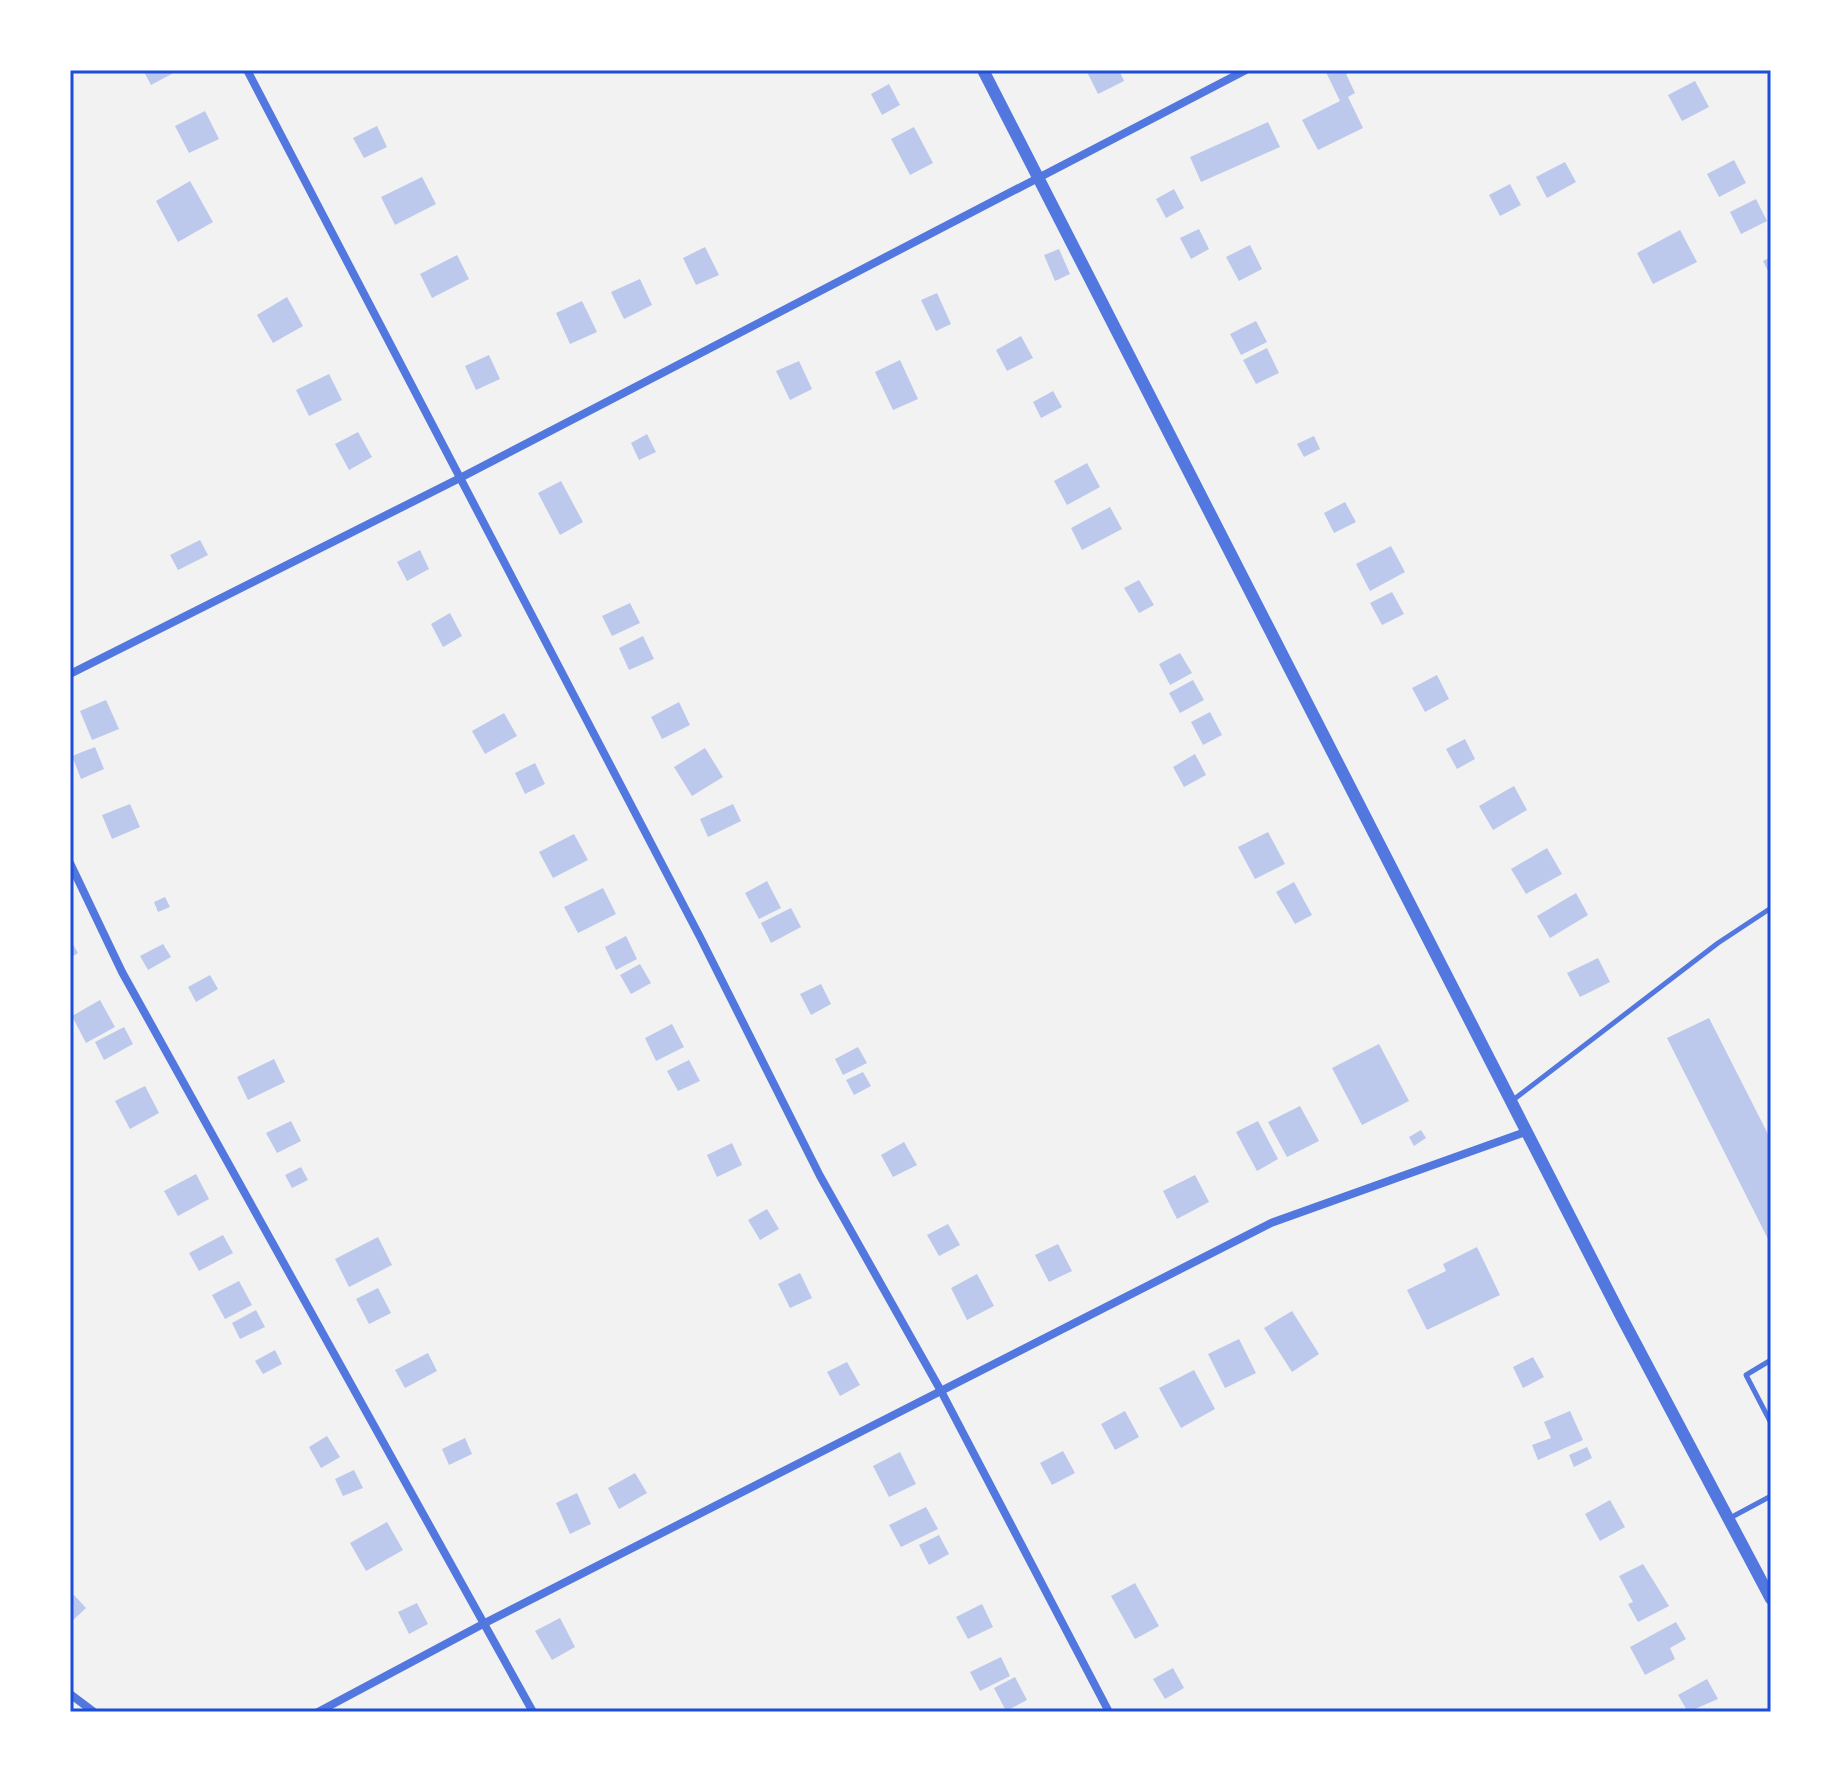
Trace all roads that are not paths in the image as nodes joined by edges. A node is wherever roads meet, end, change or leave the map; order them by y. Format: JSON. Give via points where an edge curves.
{"nodes":[{"id":1,"x":247,"y":70,"type":"edge"},
{"id":2,"x":983,"y":70,"type":"edge"},
{"id":3,"x":1246,"y":70,"type":"edge"},
{"id":4,"x":1039,"y":178,"type":"junction"},
{"id":5,"x":460,"y":478,"type":"junction"},
{"id":6,"x":70,"y":674,"type":"edge"},
{"id":7,"x":70,"y":863,"type":"edge"},
{"id":8,"x":1771,"y":908,"type":"edge"},
{"id":9,"x":1513,"y":1100,"type":"junction"},
{"id":10,"x":1528,"y":1131,"type":"junction"},
{"id":11,"x":1771,"y":1360,"type":"edge"},
{"id":12,"x":941,"y":1391,"type":"junction"},
{"id":13,"x":1771,"y":1423,"type":"edge"},
{"id":14,"x":1771,"y":1496,"type":"edge"},
{"id":15,"x":1729,"y":1518,"type":"junction"},
{"id":16,"x":1771,"y":1599,"type":"edge"},
{"id":17,"x":483,"y":1624,"type":"junction"},
{"id":18,"x":70,"y":1694,"type":"edge"},
{"id":19,"x":94,"y":1712,"type":"edge"},
{"id":20,"x":318,"y":1712,"type":"edge"},
{"id":21,"x":533,"y":1712,"type":"edge"},
{"id":22,"x":1109,"y":1712,"type":"edge"}],
"edges":[{"from":1,"to":5,"type":"street"},
{"from":2,"to":4,"type":"street"},
{"from":3,"to":4,"type":"street"},
{"from":4,"to":5,"type":"street"},
{"from":4,"to":9,"type":"street"},
{"from":5,"to":6,"type":"street"},
{"from":5,"to":12,"type":"street","via":[[820,1176]]},
{"from":7,"to":17,"type":"street","via":[[122,972]]},
{"from":8,"to":9,"type":"lane"},
{"from":9,"to":10,"type":"street"},
{"from":10,"to":12,"type":"street","via":[[1271,1223]]},
{"from":10,"to":15,"type":"street"},
{"from":11,"to":13,"type":"lane","via":[[1746,1375]]},
{"from":12,"to":17,"type":"street"},
{"from":12,"to":22,"type":"street"},
{"from":14,"to":15,"type":"lane"},
{"from":15,"to":16,"type":"street"},
{"from":17,"to":20,"type":"street"},
{"from":17,"to":21,"type":"street"},
{"from":18,"to":19,"type":"street"}]}
